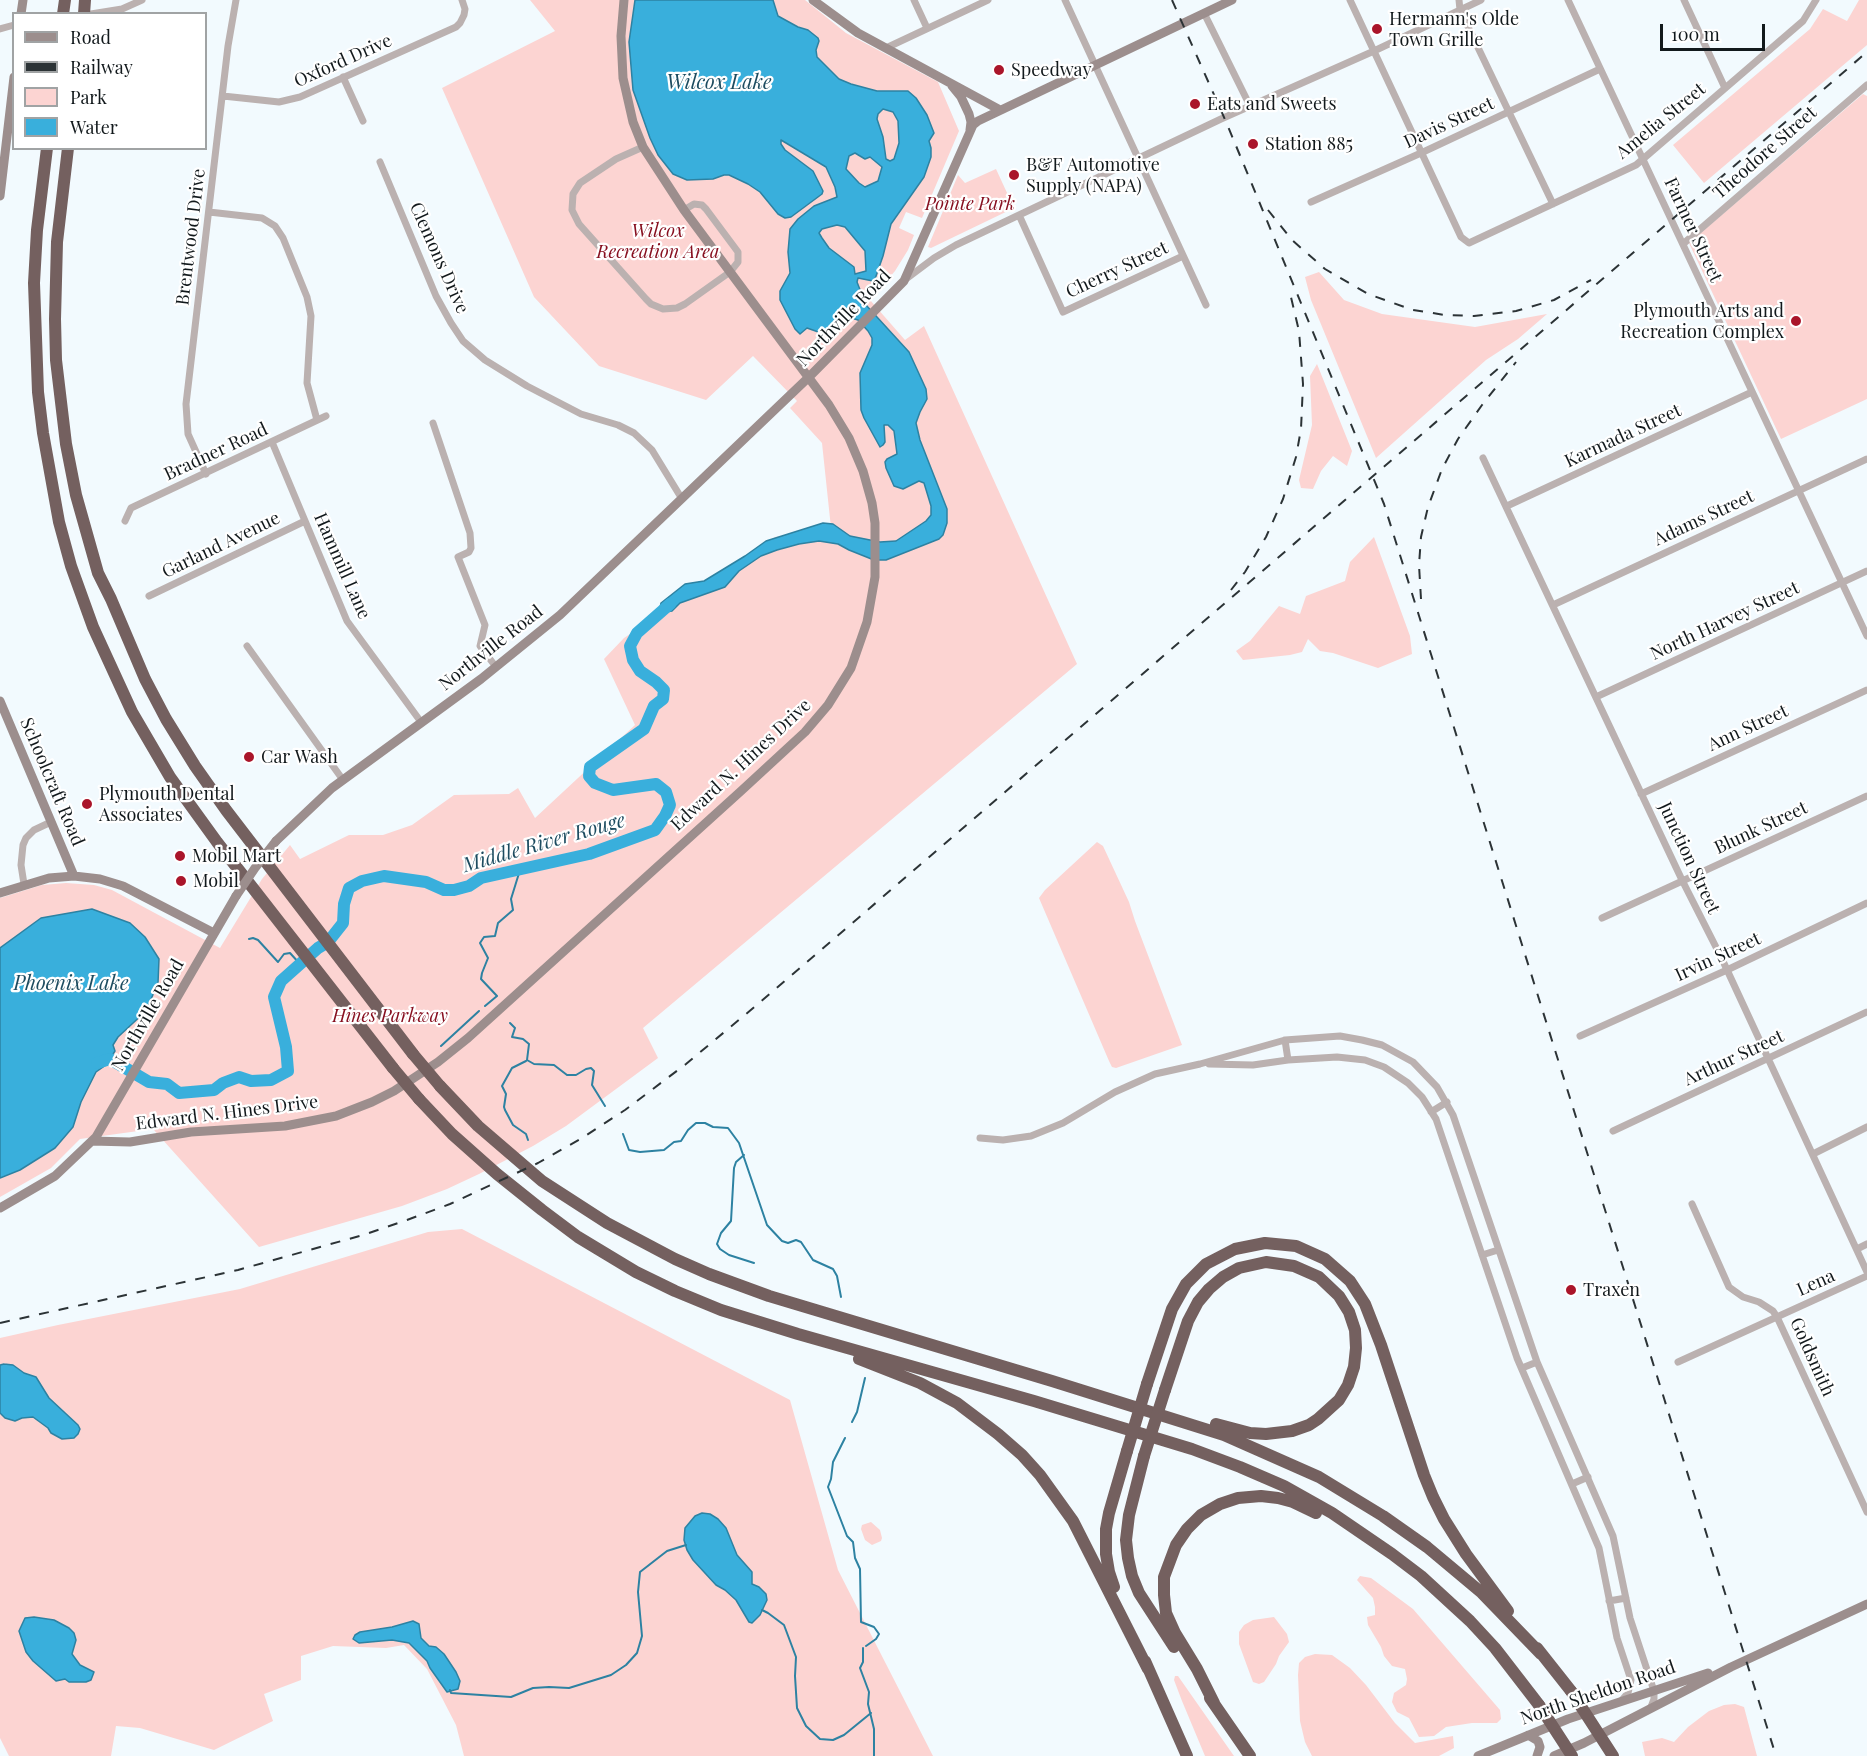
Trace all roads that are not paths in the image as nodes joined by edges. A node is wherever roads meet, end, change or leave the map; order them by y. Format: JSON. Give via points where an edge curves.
{"nodes":[{"id":1,"x":142,"y":0,"type":"edge"},
{"id":2,"x":236,"y":0,"type":"edge"},
{"id":3,"x":462,"y":0,"type":"edge"},
{"id":4,"x":624,"y":0,"type":"edge"},
{"id":5,"x":813,"y":0,"type":"edge"},
{"id":6,"x":914,"y":0,"type":"edge"},
{"id":7,"x":988,"y":0,"type":"edge"},
{"id":8,"x":1065,"y":0,"type":"edge"},
{"id":9,"x":1232,"y":0,"type":"edge"},
{"id":10,"x":1350,"y":0,"type":"edge"},
{"id":11,"x":1459,"y":0,"type":"edge"},
{"id":12,"x":1481,"y":0,"type":"edge"},
{"id":13,"x":1568,"y":0,"type":"edge"},
{"id":14,"x":1684,"y":0,"type":"edge"},
{"id":15,"x":1816,"y":0,"type":"edge"},
{"id":16,"x":1460,"y":10,"type":"junction"},
{"id":17,"x":102,"y":12,"type":"edge"},
{"id":18,"x":1204,"y":13,"type":"junction"},
{"id":19,"x":927,"y":28,"type":"junction"},
{"id":20,"x":886,"y":48,"type":"junction"},
{"id":21,"x":1374,"y":51,"type":"junction"},
{"id":22,"x":1094,"y":66,"type":"junction"},
{"id":23,"x":1600,"y":69,"type":"junction"},
{"id":24,"x":343,"y":77,"type":"junction"},
{"id":25,"x":951,"y":84,"type":"junction"},
{"id":26,"x":1867,"y":85,"type":"edge"},
{"id":27,"x":1725,"y":88,"type":"junction"},
{"id":28,"x":12,"y":90,"type":"edge"},
{"id":29,"x":224,"y":96,"type":"junction"},
{"id":30,"x":1250,"y":106,"type":"junction"},
{"id":31,"x":1000,"y":110,"type":"junction"},
{"id":32,"x":1509,"y":112,"type":"junction"},
{"id":33,"x":363,"y":121,"type":"dead end"},
{"id":34,"x":970,"y":129,"type":"junction"},
{"id":35,"x":3,"y":146,"type":"edge"},
{"id":36,"x":643,"y":147,"type":"junction"},
{"id":37,"x":47,"y":150,"type":"edge"},
{"id":38,"x":68,"y":150,"type":"edge"},
{"id":39,"x":1421,"y":153,"type":"junction"},
{"id":40,"x":1138,"y":159,"type":"junction"},
{"id":41,"x":1642,"y":160,"type":"junction"},
{"id":42,"x":380,"y":162,"type":"dead end"},
{"id":43,"x":0,"y":196,"type":"edge"},
{"id":44,"x":1311,"y":202,"type":"dead end"},
{"id":45,"x":1553,"y":204,"type":"junction"},
{"id":46,"x":684,"y":210,"type":"junction"},
{"id":47,"x":208,"y":212,"type":"junction"},
{"id":48,"x":1019,"y":215,"type":"junction"},
{"id":49,"x":1683,"y":244,"type":"junction"},
{"id":50,"x":1183,"y":256,"type":"junction"},
{"id":51,"x":730,"y":272,"type":"junction"},
{"id":52,"x":904,"y":281,"type":"junction"},
{"id":53,"x":1206,"y":305,"type":"dead end"},
{"id":54,"x":809,"y":377,"type":"junction"},
{"id":55,"x":1752,"y":392,"type":"junction"},
{"id":56,"x":326,"y":416,"type":"dead end"},
{"id":57,"x":317,"y":420,"type":"junction"},
{"id":58,"x":433,"y":423,"type":"dead end"},
{"id":59,"x":272,"y":442,"type":"junction"},
{"id":60,"x":1483,"y":458,"type":"dead end"},
{"id":61,"x":1867,"y":459,"type":"edge"},
{"id":62,"x":206,"y":474,"type":"junction"},
{"id":63,"x":1799,"y":490,"type":"junction"},
{"id":64,"x":682,"y":499,"type":"junction"},
{"id":65,"x":1507,"y":506,"type":"junction"},
{"id":66,"x":125,"y":521,"type":"dead end"},
{"id":67,"x":305,"y":521,"type":"junction"},
{"id":68,"x":1867,"y":571,"type":"edge"},
{"id":69,"x":1842,"y":583,"type":"junction"},
{"id":70,"x":149,"y":596,"type":"dead end"},
{"id":71,"x":1553,"y":605,"type":"junction"},
{"id":72,"x":1867,"y":636,"type":"edge"},
{"id":73,"x":248,"y":646,"type":"dead end"},
{"id":74,"x":496,"y":667,"type":"junction"},
{"id":75,"x":1867,"y":690,"type":"edge"},
{"id":76,"x":1596,"y":697,"type":"junction"},
{"id":77,"x":0,"y":701,"type":"edge"},
{"id":78,"x":421,"y":722,"type":"junction"},
{"id":79,"x":343,"y":780,"type":"junction"},
{"id":80,"x":1641,"y":794,"type":"junction"},
{"id":81,"x":1867,"y":796,"type":"edge"},
{"id":82,"x":51,"y":822,"type":"junction"},
{"id":83,"x":74,"y":876,"type":"junction"},
{"id":84,"x":1682,"y":880,"type":"junction"},
{"id":85,"x":24,"y":884,"type":"junction"},
{"id":86,"x":0,"y":893,"type":"edge"},
{"id":87,"x":1867,"y":903,"type":"edge"},
{"id":88,"x":1602,"y":918,"type":"dead end"},
{"id":89,"x":214,"y":933,"type":"junction"},
{"id":90,"x":1727,"y":970,"type":"junction"},
{"id":91,"x":1867,"y":1012,"type":"edge"},
{"id":92,"x":1580,"y":1036,"type":"dead end"},
{"id":93,"x":1285,"y":1040,"type":"junction"},
{"id":94,"x":1768,"y":1059,"type":"junction"},
{"id":95,"x":1288,"y":1060,"type":"junction"},
{"id":96,"x":1200,"y":1064,"type":"junction"},
{"id":97,"x":1447,"y":1102,"type":"junction"},
{"id":98,"x":1431,"y":1112,"type":"junction"},
{"id":99,"x":1867,"y":1127,"type":"edge"},
{"id":100,"x":1613,"y":1131,"type":"dead end"},
{"id":101,"x":980,"y":1138,"type":"dead end"},
{"id":102,"x":92,"y":1142,"type":"junction"},
{"id":103,"x":1812,"y":1154,"type":"junction"},
{"id":104,"x":1692,"y":1204,"type":"dead end"},
{"id":105,"x":0,"y":1209,"type":"edge"},
{"id":106,"x":1867,"y":1244,"type":"edge"},
{"id":107,"x":1857,"y":1249,"type":"junction"},
{"id":108,"x":1498,"y":1250,"type":"junction"},
{"id":109,"x":1482,"y":1255,"type":"junction"},
{"id":110,"x":1867,"y":1272,"type":"edge"},
{"id":111,"x":1867,"y":1276,"type":"edge"},
{"id":112,"x":1777,"y":1317,"type":"junction"},
{"id":113,"x":798,"y":1334,"type":"junction"},
{"id":114,"x":1537,"y":1362,"type":"junction"},
{"id":115,"x":1678,"y":1362,"type":"dead end"},
{"id":116,"x":1522,"y":1368,"type":"junction"},
{"id":117,"x":1115,"y":1401,"type":"junction"},
{"id":118,"x":1588,"y":1477,"type":"junction"},
{"id":119,"x":1572,"y":1484,"type":"junction"},
{"id":120,"x":1867,"y":1512,"type":"edge"},
{"id":121,"x":1377,"y":1543,"type":"junction"},
{"id":122,"x":1626,"y":1598,"type":"junction"},
{"id":123,"x":1609,"y":1601,"type":"junction"},
{"id":124,"x":1867,"y":1604,"type":"edge"},
{"id":125,"x":1541,"y":1654,"type":"junction"},
{"id":126,"x":1731,"y":1667,"type":"junction"},
{"id":127,"x":1148,"y":1668,"type":"junction"},
{"id":128,"x":1654,"y":1691,"type":"junction"},
{"id":129,"x":1619,"y":1702,"type":"junction"},
{"id":130,"x":1214,"y":1703,"type":"junction"},
{"id":131,"x":1651,"y":1707,"type":"junction"},
{"id":132,"x":1528,"y":1735,"type":"junction"},
{"id":133,"x":1510,"y":1742,"type":"junction"},
{"id":134,"x":1187,"y":1756,"type":"edge"},
{"id":135,"x":1250,"y":1756,"type":"edge"},
{"id":136,"x":1478,"y":1756,"type":"edge"},
{"id":137,"x":1494,"y":1756,"type":"edge"},
{"id":138,"x":1537,"y":1756,"type":"edge"},
{"id":139,"x":1554,"y":1756,"type":"edge"},
{"id":140,"x":1572,"y":1756,"type":"edge"},
{"id":141,"x":1613,"y":1756,"type":"edge"}],
"edges":[{"from":1,"to":17,"type":"street"},
{"from":2,"to":29,"type":"street","name":"Brentwood Drive"},
{"from":3,"to":24,"type":"street","name":"Oxford Drive","via":[[465,15],[456,27]]},
{"from":4,"to":36,"type":"street","name":"Edward N. Hines Drive","via":[[623,78]]},
{"from":5,"to":20,"type":"street"},
{"from":6,"to":19,"type":"street"},
{"from":7,"to":19,"type":"street"},
{"from":8,"to":22,"type":"street"},
{"from":9,"to":18,"type":"street"},
{"from":10,"to":21,"type":"street"},
{"from":11,"to":16,"type":"street"},
{"from":12,"to":16,"type":"street"},
{"from":13,"to":23,"type":"street","name":"Farmer Street"},
{"from":14,"to":27,"type":"street"},
{"from":15,"to":27,"type":"street","name":"Amelia Street","via":[[1803,21]]},
{"from":16,"to":21,"type":"street"},
{"from":16,"to":32,"type":"street"},
{"from":18,"to":22,"type":"street"},
{"from":18,"to":30,"type":"street"},
{"from":19,"to":20,"type":"street"},
{"from":20,"to":25,"type":"street"},
{"from":21,"to":30,"type":"street"},
{"from":21,"to":39,"type":"street"},
{"from":22,"to":31,"type":"street"},
{"from":22,"to":40,"type":"street"},
{"from":23,"to":32,"type":"street","name":"Davis Street"},
{"from":23,"to":41,"type":"street","name":"Farmer Street"},
{"from":24,"to":29,"type":"street","name":"Oxford Drive","via":[[286,101]]},
{"from":24,"to":33,"type":"street"},
{"from":25,"to":31,"type":"street"},
{"from":25,"to":34,"type":"street","via":[[969,114]]},
{"from":26,"to":49,"type":"street","name":"Theodore Street"},
{"from":27,"to":41,"type":"street","name":"Amelia Street"},
{"from":28,"to":35,"type":"street"},
{"from":29,"to":47,"type":"street","name":"Brentwood Drive"},
{"from":30,"to":40,"type":"street"},
{"from":31,"to":34,"type":"street"},
{"from":32,"to":39,"type":"street","name":"Davis Street"},
{"from":32,"to":45,"type":"street"},
{"from":34,"to":52,"type":"street","name":"Northville Road"},
{"from":35,"to":43,"type":"street"},
{"from":36,"to":46,"type":"street","name":"Edward N. Hines Drive"},
{"from":36,"to":51,"type":"street","via":[[580,183],[572,202],[579,224],[657,307],[669,309],[685,304]]},
{"from":37,"to":113,"type":"highway","bridge":true,"via":[[37,230],[34,308],[38,392],[59,522],[93,627],[132,712],[170,777],[393,1068],[452,1134],[497,1174],[579,1237],[636,1272],[721,1310]]},
{"from":38,"to":117,"type":"highway","bridge":true,"via":[[56,270],[56,360],[74,483],[98,573],[145,679],[195,766],[413,1054],[478,1126],[542,1181],[607,1223],[675,1259],[769,1296]]},
{"from":39,"to":44,"type":"street","name":"Davis Street"},
{"from":39,"to":45,"type":"street","name":"Amelia Street","via":[[1466,242]]},
{"from":40,"to":48,"type":"street"},
{"from":40,"to":50,"type":"street"},
{"from":41,"to":45,"type":"street","name":"Amelia Street"},
{"from":41,"to":49,"type":"street","name":"Farmer Street"},
{"from":42,"to":64,"type":"street","name":"Clemons Drive","via":[[436,296],[463,341],[485,360],[554,400],[634,433],[652,450]]},
{"from":46,"to":51,"type":"street","name":"Edward N. Hines Drive"},
{"from":46,"to":51,"type":"street","via":[[694,204],[702,205],[721,228],[739,255]]},
{"from":47,"to":57,"type":"street","via":[[262,218],[275,226],[283,238],[310,310],[307,383]]},
{"from":47,"to":62,"type":"street","name":"Brentwood Drive","via":[[186,415],[190,441]]},
{"from":48,"to":50,"type":"street","name":"Cherry Street","via":[[1063,312]]},
{"from":48,"to":52,"type":"street","via":[[945,251]]},
{"from":49,"to":55,"type":"street","name":"Farmer Street"},
{"from":50,"to":53,"type":"street"},
{"from":51,"to":54,"type":"street","name":"Edward N. Hines Drive"},
{"from":52,"to":54,"type":"street","name":"Northville Road"},
{"from":54,"to":64,"type":"street","name":"Northville Road"},
{"from":54,"to":102,"type":"street","name":"Edward N. Hines Drive","via":[[858,458],[872,503],[876,535],[871,606],[851,668],[812,724],[468,1038],[385,1096],[312,1122],[191,1132],[130,1142]]},
{"from":55,"to":63,"type":"street","name":"Farmer Street"},
{"from":55,"to":65,"type":"street","name":"Karmada Street"},
{"from":56,"to":57,"type":"street","name":"Bradner Road"},
{"from":57,"to":59,"type":"street","name":"Bradner Road"},
{"from":58,"to":74,"type":"street","via":[[470,532],[471,549],[458,557],[485,625],[480,646]]},
{"from":59,"to":62,"type":"street","name":"Bradner Road"},
{"from":59,"to":67,"type":"street","name":"Hammill Lane"},
{"from":60,"to":65,"type":"street","name":"Junction Street"},
{"from":61,"to":63,"type":"street","name":"Adams Street"},
{"from":62,"to":66,"type":"street","name":"Bradner Road","via":[[131,508]]},
{"from":63,"to":69,"type":"street","name":"Farmer Street"},
{"from":63,"to":71,"type":"street","name":"Adams Street"},
{"from":64,"to":74,"type":"street","name":"Northville Road","via":[[560,615]]},
{"from":65,"to":71,"type":"street","name":"Junction Street"},
{"from":67,"to":70,"type":"street","name":"Garland Avenue"},
{"from":67,"to":78,"type":"street","name":"Hammill Lane","via":[[347,621]]},
{"from":68,"to":69,"type":"street","name":"North Harvey Street"},
{"from":69,"to":72,"type":"street","name":"Farmer Street"},
{"from":69,"to":76,"type":"street","name":"North Harvey Street"},
{"from":71,"to":76,"type":"street","name":"Junction Street"},
{"from":73,"to":79,"type":"street"},
{"from":74,"to":78,"type":"street","name":"Northville Road"},
{"from":75,"to":80,"type":"street","name":"Ann Street"},
{"from":76,"to":80,"type":"street","name":"Junction Street"},
{"from":77,"to":82,"type":"street","name":"Schoolcraft Road"},
{"from":78,"to":79,"type":"street","name":"Northville Road"},
{"from":79,"to":89,"type":"street","name":"Northville Road","bridge":true,"via":[[276,841]]},
{"from":80,"to":84,"type":"street","name":"Junction Street"},
{"from":81,"to":84,"type":"street","name":"Blunk Street"},
{"from":82,"to":83,"type":"street","name":"Schoolcraft Road"},
{"from":82,"to":85,"type":"street","via":[[29,833],[22,844]]},
{"from":83,"to":85,"type":"street"},
{"from":83,"to":89,"type":"street","via":[[123,886]]},
{"from":84,"to":88,"type":"street","name":"Blunk Street"},
{"from":84,"to":90,"type":"street","name":"Junction Street"},
{"from":85,"to":86,"type":"street"},
{"from":87,"to":90,"type":"street","name":"Irvin Street"},
{"from":89,"to":102,"type":"street","name":"Northville Road"},
{"from":90,"to":92,"type":"street","name":"Irvin Street"},
{"from":90,"to":94,"type":"street","name":"Junction Street"},
{"from":91,"to":94,"type":"street","name":"Arthur Street"},
{"from":93,"to":95,"type":"street"},
{"from":93,"to":96,"type":"street"},
{"from":93,"to":97,"type":"street","via":[[1340,1036],[1382,1046],[1413,1062]]},
{"from":94,"to":100,"type":"street","name":"Arthur Street"},
{"from":94,"to":103,"type":"street","name":"Junction Street"},
{"from":95,"to":96,"type":"street","via":[[1253,1065]]},
{"from":95,"to":98,"type":"street","via":[[1336,1057],[1376,1064],[1408,1083]]},
{"from":96,"to":101,"type":"street","via":[[1138,1080],[1037,1134],[1018,1139]]},
{"from":97,"to":98,"type":"street"},
{"from":97,"to":108,"type":"street"},
{"from":98,"to":109,"type":"street"},
{"from":99,"to":103,"type":"street"},
{"from":102,"to":105,"type":"street","name":"Northville Road","via":[[55,1176]]},
{"from":103,"to":107,"type":"street","name":"Junction Street"},
{"from":104,"to":112,"type":"street","name":"Goldsmith","via":[[1729,1287],[1759,1302]]},
{"from":106,"to":107,"type":"street"},
{"from":107,"to":110,"type":"street","name":"Junction Street"},
{"from":108,"to":109,"type":"street"},
{"from":108,"to":114,"type":"street"},
{"from":109,"to":116,"type":"street"},
{"from":111,"to":112,"type":"street","name":"Lena"},
{"from":112,"to":115,"type":"street","name":"Lena"},
{"from":112,"to":120,"type":"street","name":"Goldsmith"},
{"from":113,"to":121,"type":"highway","via":[[1210,1455],[1284,1486]]},
{"from":113,"to":127,"type":"highway","via":[[930,1388],[978,1418],[1022,1455],[1073,1521]]},
{"from":114,"to":116,"type":"street"},
{"from":114,"to":118,"type":"street"},
{"from":116,"to":119,"type":"street"},
{"from":117,"to":125,"type":"highway","via":[[1224,1435],[1319,1477],[1427,1546],[1482,1593]]},
{"from":117,"to":130,"type":"highway","bridge":true,"via":[[1171,1411],[1250,1433],[1300,1429],[1332,1407],[1348,1384],[1356,1348],[1352,1321],[1334,1289],[1319,1277],[1303,1269],[1266,1262],[1239,1268],[1215,1282],[1188,1321],[1165,1390],[1144,1456],[1126,1540],[1139,1593]]},
{"from":118,"to":119,"type":"street"},
{"from":118,"to":122,"type":"street","via":[[1613,1536]]},
{"from":119,"to":123,"type":"street","via":[[1599,1548]]},
{"from":121,"to":130,"type":"highway","via":[[1301,1505],[1270,1497],[1227,1501],[1193,1522],[1171,1555],[1164,1577],[1164,1595],[1175,1633]]},
{"from":121,"to":140,"type":"highway","bridge":true,"via":[[1470,1621],[1514,1671]]},
{"from":122,"to":123,"type":"street"},
{"from":122,"to":128,"type":"street"},
{"from":123,"to":129,"type":"street","via":[[1631,1680],[1629,1693]]},
{"from":124,"to":126,"type":"street","name":"North Sheldon Road"},
{"from":125,"to":127,"type":"highway","bridge":true,"via":[[1444,1519],[1424,1475],[1365,1304],[1350,1281],[1332,1264],[1304,1249],[1280,1244],[1249,1245],[1214,1259],[1196,1274],[1178,1298],[1165,1327],[1108,1514],[1106,1554],[1112,1581]]},
{"from":125,"to":141,"type":"highway","bridge":true,"via":[[1571,1691]]},
{"from":126,"to":128,"type":"street","name":"North Sheldon Road"},
{"from":126,"to":131,"type":"street","name":"North Sheldon Road"},
{"from":127,"to":134,"type":"highway"},
{"from":128,"to":129,"type":"street","name":"North Sheldon Road"},
{"from":128,"to":131,"type":"street"},
{"from":129,"to":132,"type":"street","name":"North Sheldon Road"},
{"from":130,"to":135,"type":"highway"},
{"from":131,"to":139,"type":"street","name":"North Sheldon Road"},
{"from":132,"to":133,"type":"street","name":"North Sheldon Road"},
{"from":132,"to":138,"type":"street","via":[[1538,1741]]},
{"from":133,"to":136,"type":"street","name":"North Sheldon Road"},
{"from":133,"to":137,"type":"street"}]}
